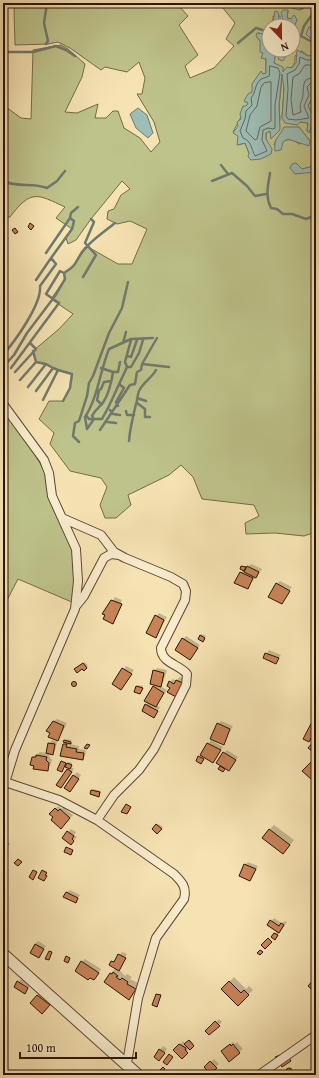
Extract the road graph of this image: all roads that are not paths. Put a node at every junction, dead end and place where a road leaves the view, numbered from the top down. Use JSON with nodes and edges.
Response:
{"nodes":[{"id":1,"x":3,"y":404,"type":"edge"},
{"id":2,"x":62,"y":518,"type":"junction"},
{"id":3,"x":119,"y":555,"type":"junction"},
{"id":4,"x":76,"y":606,"type":"junction"},
{"id":5,"x":4,"y":786,"type":"edge"},
{"id":6,"x":97,"y":820,"type":"junction"},
{"id":7,"x":3,"y":954,"type":"edge"},
{"id":8,"x":316,"y":1036,"type":"edge"},
{"id":9,"x":127,"y":1063,"type":"junction"},
{"id":10,"x":138,"y":1075,"type":"edge"},
{"id":11,"x":259,"y":1075,"type":"edge"}],
"edges":[{"from":1,"to":2,"type":"street"},
{"from":2,"to":3,"type":"street"},
{"from":2,"to":4,"type":"street"},
{"from":3,"to":4,"type":"street"},
{"from":3,"to":6,"type":"street"},
{"from":4,"to":5,"type":"street"},
{"from":5,"to":6,"type":"street"},
{"from":6,"to":9,"type":"street"},
{"from":7,"to":9,"type":"street"},
{"from":8,"to":11,"type":"street"},
{"from":9,"to":10,"type":"street"}]}
